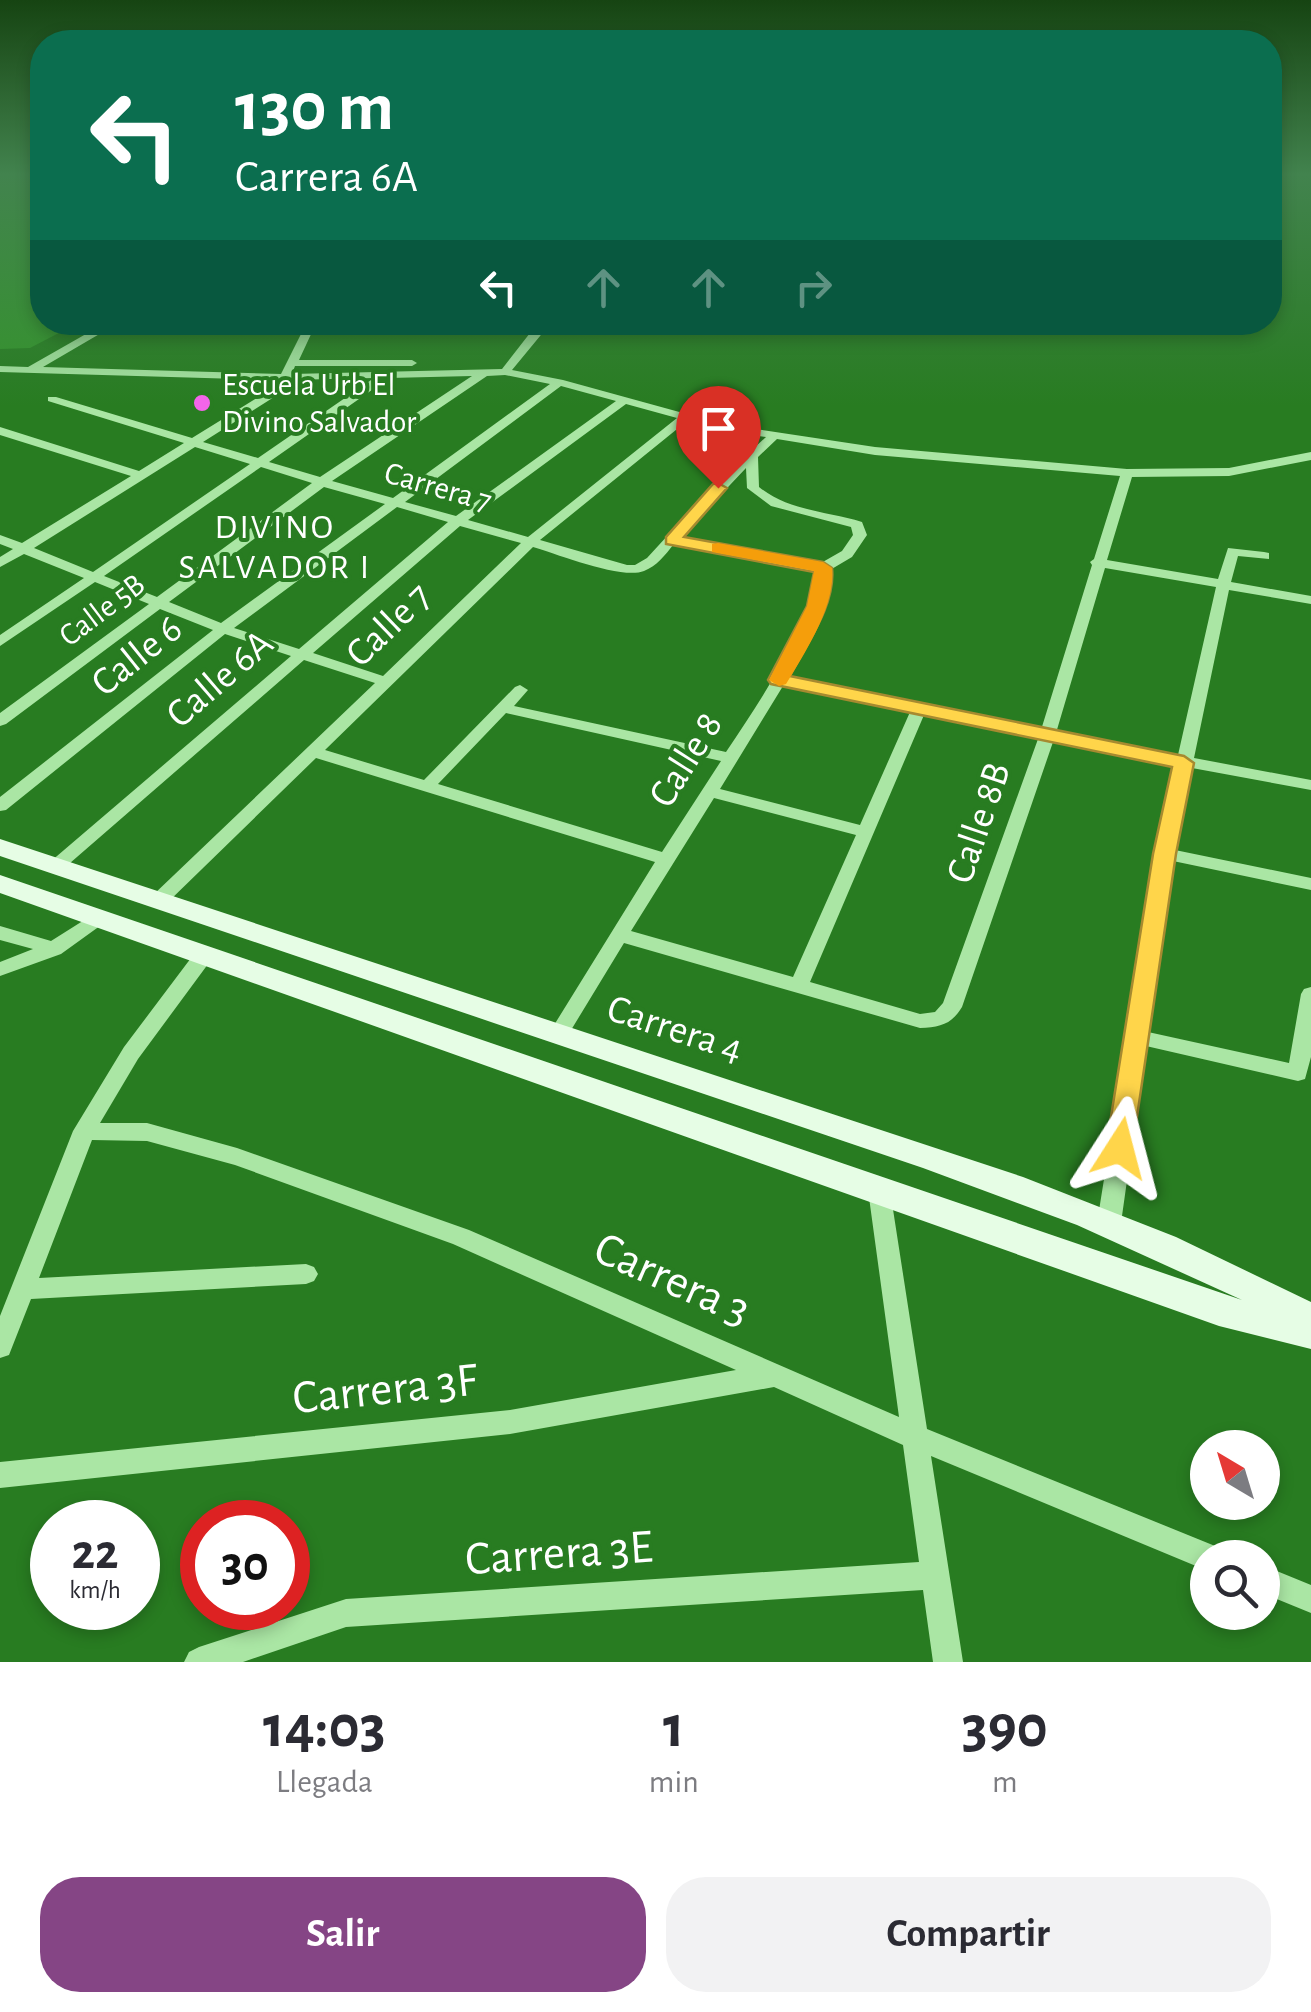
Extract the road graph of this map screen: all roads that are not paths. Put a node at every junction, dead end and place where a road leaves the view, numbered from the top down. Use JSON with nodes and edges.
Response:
{"nodes":[{"id":1,"x":91,"y":335,"type":"edge"},
{"id":2,"x":305,"y":335,"type":"edge"},
{"id":3,"x":535,"y":335,"type":"edge"},
{"id":4,"x":292,"y":363,"type":"junction"},
{"id":5,"x":509,"y":368,"type":"junction"},
{"id":6,"x":0,"y":370,"type":"edge"},
{"id":7,"x":30,"y":370,"type":"junction"},
{"id":8,"x":484,"y":372,"type":"junction"},
{"id":9,"x":386,"y":376,"type":"junction"},
{"id":10,"x":286,"y":377,"type":"junction"},
{"id":11,"x":559,"y":382,"type":"junction"},
{"id":12,"x":52,"y":399,"type":"dead end"},
{"id":13,"x":622,"y":402,"type":"junction"},
{"id":14,"x":684,"y":418,"type":"junction"},
{"id":15,"x":0,"y":431,"type":"edge"},
{"id":16,"x":774,"y":436,"type":"junction"},
{"id":17,"x":200,"y":441,"type":"junction"},
{"id":18,"x":752,"y":456,"type":"junction"},
{"id":19,"x":1311,"y":456,"type":"edge"},
{"id":20,"x":258,"y":462,"type":"junction"},
{"id":21,"x":1126,"y":473,"type":"junction"},
{"id":22,"x":139,"y":475,"type":"junction"},
{"id":23,"x":322,"y":482,"type":"junction"},
{"id":24,"x":393,"y":502,"type":"junction"},
{"id":25,"x":456,"y":522,"type":"junction"},
{"id":26,"x":0,"y":539,"type":"edge"},
{"id":27,"x":672,"y":540,"type":"junction"},
{"id":28,"x":530,"y":542,"type":"junction"},
{"id":29,"x":22,"y":548,"type":"junction"},
{"id":30,"x":1264,"y":556,"type":"dead end"},
{"id":31,"x":1097,"y":562,"type":"junction"},
{"id":32,"x":0,"y":563,"type":"edge"},
{"id":33,"x":823,"y":568,"type":"junction"},
{"id":34,"x":90,"y":578,"type":"junction"},
{"id":35,"x":1223,"y":585,"type":"junction"},
{"id":36,"x":1311,"y":600,"type":"edge"},
{"id":37,"x":157,"y":602,"type":"junction"},
{"id":38,"x":223,"y":629,"type":"junction"},
{"id":39,"x":0,"y":642,"type":"edge"},
{"id":40,"x":299,"y":653,"type":"junction"},
{"id":41,"x":778,"y":680,"type":"junction"},
{"id":42,"x":384,"y":681,"type":"junction"},
{"id":43,"x":520,"y":690,"type":"dead end"},
{"id":44,"x":502,"y":708,"type":"junction"},
{"id":45,"x":918,"y":709,"type":"junction"},
{"id":46,"x":0,"y":721,"type":"edge"},
{"id":47,"x":1047,"y":736,"type":"junction"},
{"id":48,"x":312,"y":751,"type":"junction"},
{"id":49,"x":729,"y":758,"type":"junction"},
{"id":50,"x":1184,"y":763,"type":"junction"},
{"id":51,"x":1311,"y":785,"type":"edge"},
{"id":52,"x":428,"y":786,"type":"junction"},
{"id":53,"x":709,"y":791,"type":"junction"},
{"id":54,"x":0,"y":806,"type":"edge"},
{"id":55,"x":866,"y":832,"type":"junction"},
{"id":56,"x":0,"y":847,"type":"edge"},
{"id":57,"x":1165,"y":854,"type":"junction"},
{"id":58,"x":666,"y":859,"type":"junction"},
{"id":59,"x":56,"y":866,"type":"junction"},
{"id":60,"x":0,"y":884,"type":"edge"},
{"id":61,"x":1311,"y":884,"type":"edge"},
{"id":62,"x":159,"y":900,"type":"junction"},
{"id":63,"x":98,"y":918,"type":"junction"},
{"id":64,"x":0,"y":933,"type":"edge"},
{"id":65,"x":620,"y":934,"type":"junction"},
{"id":66,"x":54,"y":949,"type":"junction"},
{"id":67,"x":204,"y":954,"type":"junction"},
{"id":68,"x":0,"y":969,"type":"edge"},
{"id":69,"x":799,"y":986,"type":"junction"},
{"id":70,"x":1311,"y":994,"type":"edge"},
{"id":71,"x":558,"y":1035,"type":"junction"},
{"id":72,"x":1138,"y":1037,"type":"junction"},
{"id":73,"x":84,"y":1131,"type":"junction"},
{"id":74,"x":879,"y":1190,"type":"junction"},
{"id":75,"x":1109,"y":1223,"type":"junction"},
{"id":76,"x":306,"y":1274,"type":"dead end"},
{"id":77,"x":22,"y":1289,"type":"junction"},
{"id":78,"x":1311,"y":1319,"type":"edge"},
{"id":79,"x":1311,"y":1333,"type":"edge"},
{"id":80,"x":0,"y":1347,"type":"edge"},
{"id":81,"x":776,"y":1375,"type":"junction"},
{"id":82,"x":915,"y":1437,"type":"junction"},
{"id":83,"x":0,"y":1475,"type":"edge"},
{"id":84,"x":1190,"y":1550,"type":"edge"},
{"id":85,"x":934,"y":1576,"type":"junction"},
{"id":86,"x":1280,"y":1586,"type":"edge"},
{"id":87,"x":1311,"y":1598,"type":"edge"},
{"id":88,"x":198,"y":1662,"type":"edge"},
{"id":89,"x":948,"y":1662,"type":"edge"}],
"edges":[{"from":1,"to":7,"type":"street"},
{"from":2,"to":4,"type":"street"},
{"from":3,"to":5,"type":"street"},
{"from":4,"to":5,"type":"street"},
{"from":4,"to":10,"type":"street"},
{"from":5,"to":8,"type":"street"},
{"from":5,"to":11,"type":"street"},
{"from":6,"to":7,"type":"street"},
{"from":7,"to":10,"type":"street"},
{"from":8,"to":9,"type":"street"},
{"from":8,"to":23,"type":"street","name":"Calle 5B"},
{"from":9,"to":10,"type":"street"},
{"from":9,"to":20,"type":"street"},
{"from":10,"to":17,"type":"street"},
{"from":11,"to":13,"type":"street"},
{"from":11,"to":24,"type":"street","name":"Calle 6"},
{"from":12,"to":17,"type":"street","name":"Carrera 7"},
{"from":13,"to":14,"type":"street"},
{"from":13,"to":25,"type":"street","name":"Calle 6A"},
{"from":14,"to":16,"type":"street"},
{"from":14,"to":28,"type":"street","name":"Calle 7"},
{"from":15,"to":22,"type":"street"},
{"from":16,"to":18,"type":"street"},
{"from":16,"to":21,"type":"street"},
{"from":17,"to":20,"type":"street","name":"Carrera 7"},
{"from":17,"to":22,"type":"street"},
{"from":18,"to":27,"type":"street"},
{"from":18,"to":33,"type":"street"},
{"from":19,"to":21,"type":"street"},
{"from":20,"to":23,"type":"street","name":"Carrera 7"},
{"from":20,"to":34,"type":"street"},
{"from":21,"to":31,"type":"street","name":"Calle 8B"},
{"from":22,"to":29,"type":"street"},
{"from":23,"to":24,"type":"street","name":"Carrera 7"},
{"from":23,"to":37,"type":"street","name":"Calle 5B"},
{"from":24,"to":25,"type":"street","name":"Carrera 7"},
{"from":24,"to":38,"type":"street","name":"Calle 6"},
{"from":25,"to":28,"type":"street","name":"Carrera 7"},
{"from":25,"to":40,"type":"street","name":"Calle 6A"},
{"from":26,"to":29,"type":"street"},
{"from":27,"to":28,"type":"street","name":"Carrera 7"},
{"from":27,"to":33,"type":"street"},
{"from":28,"to":42,"type":"street","name":"Calle 7"},
{"from":29,"to":32,"type":"street"},
{"from":29,"to":34,"type":"street"},
{"from":30,"to":35,"type":"street"},
{"from":31,"to":35,"type":"street"},
{"from":31,"to":47,"type":"street","name":"Calle 8B"},
{"from":33,"to":41,"type":"street","name":"Calle 8"},
{"from":34,"to":37,"type":"street"},
{"from":34,"to":39,"type":"street"},
{"from":35,"to":36,"type":"street"},
{"from":35,"to":50,"type":"street"},
{"from":37,"to":38,"type":"street"},
{"from":37,"to":46,"type":"street","name":"Calle 5B"},
{"from":38,"to":40,"type":"street"},
{"from":38,"to":54,"type":"street","name":"Calle 6"},
{"from":40,"to":42,"type":"street"},
{"from":40,"to":59,"type":"street","name":"Calle 6A"},
{"from":41,"to":45,"type":"street"},
{"from":41,"to":49,"type":"street","name":"Calle 8"},
{"from":42,"to":48,"type":"street","name":"Calle 7"},
{"from":43,"to":44,"type":"street"},
{"from":44,"to":49,"type":"street"},
{"from":44,"to":52,"type":"street"},
{"from":45,"to":47,"type":"street"},
{"from":45,"to":55,"type":"street"},
{"from":47,"to":50,"type":"street"},
{"from":47,"to":69,"type":"street","name":"Calle 8B"},
{"from":48,"to":52,"type":"street"},
{"from":48,"to":62,"type":"street","name":"Calle 7"},
{"from":49,"to":53,"type":"street","name":"Calle 8"},
{"from":50,"to":51,"type":"street"},
{"from":50,"to":57,"type":"street"},
{"from":52,"to":58,"type":"street"},
{"from":53,"to":55,"type":"street"},
{"from":53,"to":58,"type":"street","name":"Calle 8"},
{"from":55,"to":69,"type":"street"},
{"from":56,"to":59,"type":"main road","name":"Carrera 4"},
{"from":57,"to":61,"type":"street"},
{"from":57,"to":72,"type":"street"},
{"from":58,"to":65,"type":"street","name":"Calle 8"},
{"from":59,"to":62,"type":"main road","name":"Carrera 4"},
{"from":60,"to":63,"type":"main road","name":"Carrera 4"},
{"from":62,"to":71,"type":"main road","name":"Carrera 4"},
{"from":63,"to":66,"type":"street"},
{"from":63,"to":67,"type":"main road","name":"Carrera 4"},
{"from":64,"to":66,"type":"street"},
{"from":65,"to":69,"type":"street"},
{"from":65,"to":71,"type":"street","name":"Calle 8"},
{"from":66,"to":68,"type":"street"},
{"from":67,"to":73,"type":"street"},
{"from":67,"to":74,"type":"main road","name":"Carrera 4"},
{"from":70,"to":72,"type":"street"},
{"from":71,"to":75,"type":"main road","name":"Carrera 4"},
{"from":72,"to":75,"type":"street"},
{"from":73,"to":77,"type":"street"},
{"from":73,"to":81,"type":"street","name":"Carrera 3"},
{"from":74,"to":79,"type":"main road","name":"Carrera 4"},
{"from":74,"to":82,"type":"street"},
{"from":75,"to":78,"type":"main road","name":"Carrera 4"},
{"from":76,"to":77,"type":"street"},
{"from":77,"to":80,"type":"street"},
{"from":81,"to":82,"type":"street","name":"Carrera 3"},
{"from":81,"to":83,"type":"street","name":"Carrera 3F"},
{"from":82,"to":84,"type":"street","name":"Carrera 3"},
{"from":82,"to":85,"type":"street"},
{"from":85,"to":88,"type":"street","name":"Carrera 3E"},
{"from":85,"to":89,"type":"street"},
{"from":86,"to":87,"type":"street"}]}
